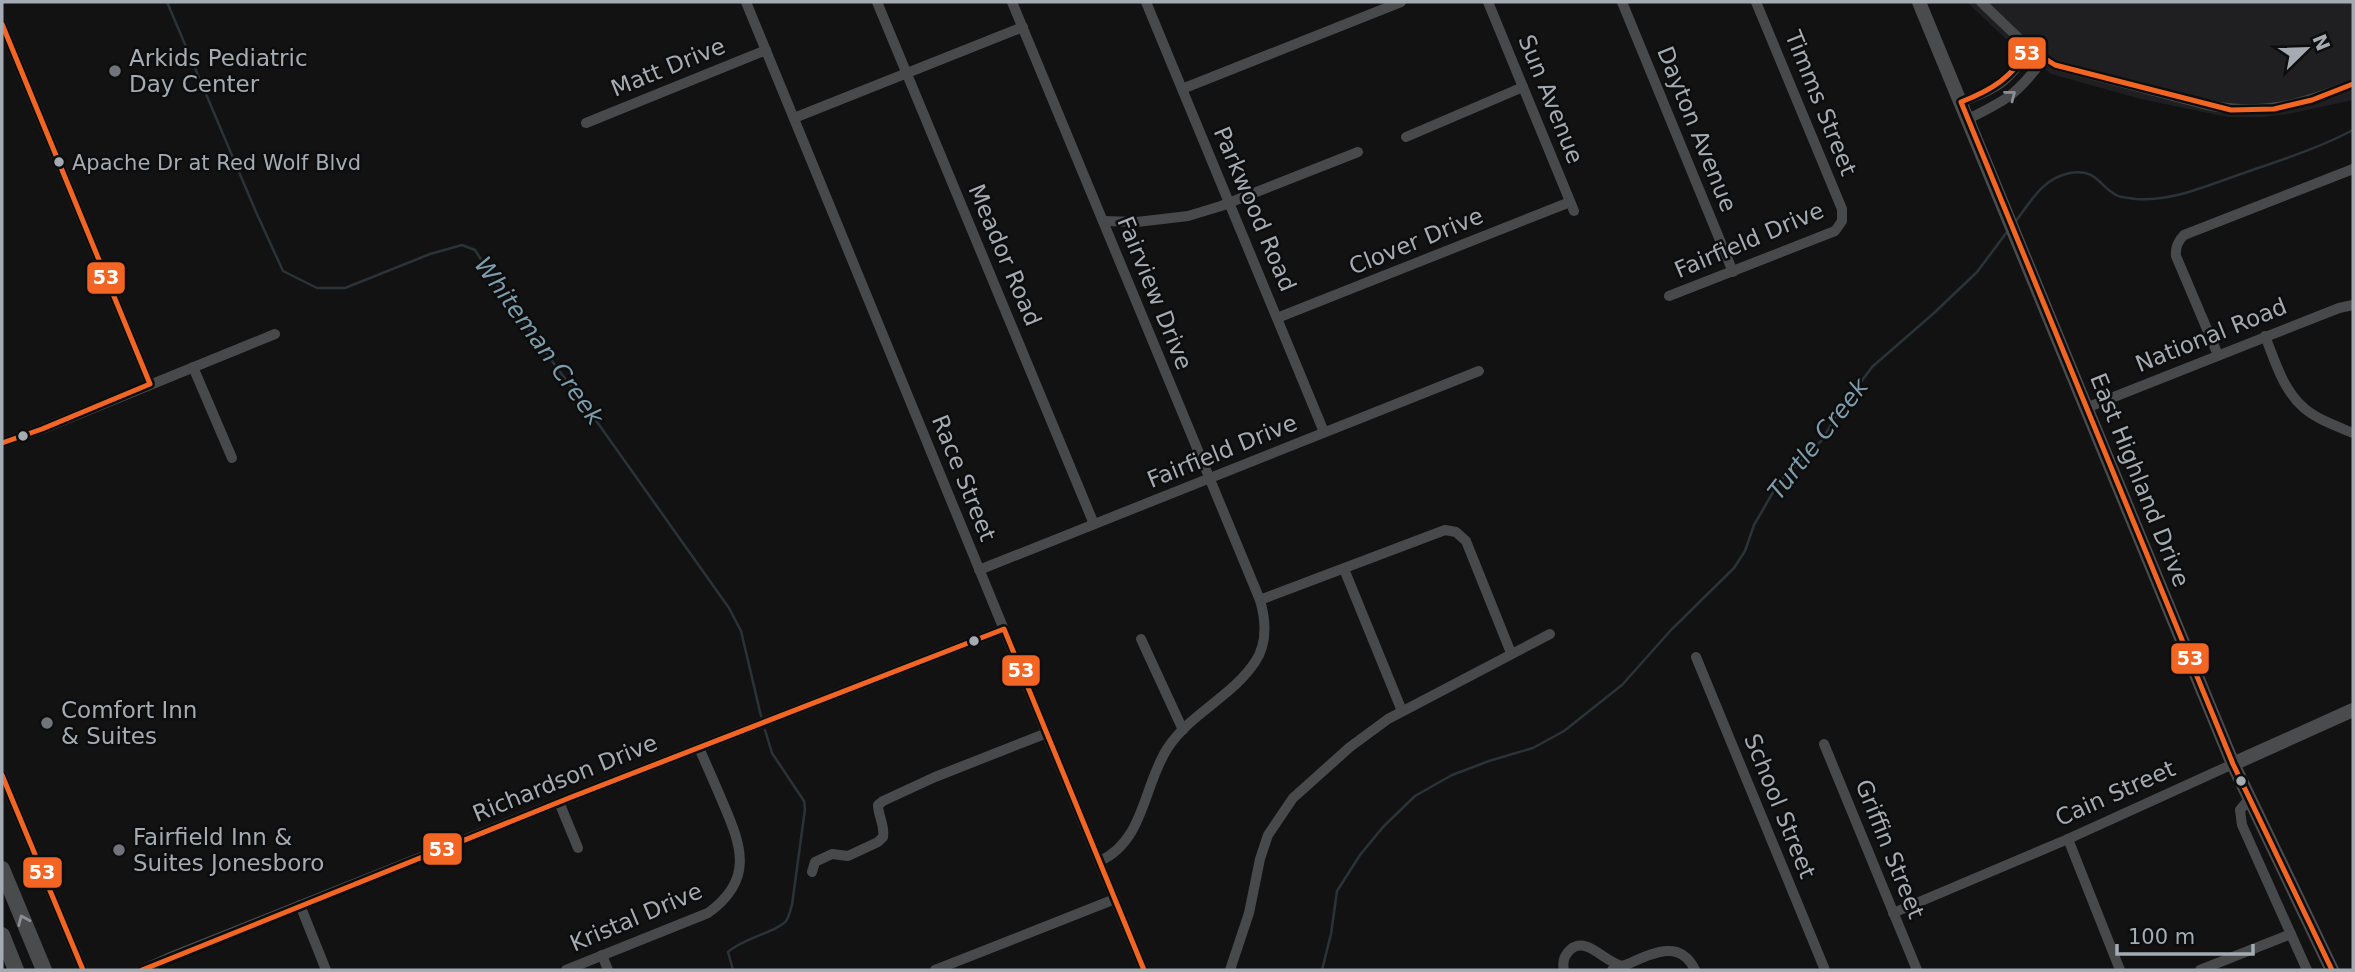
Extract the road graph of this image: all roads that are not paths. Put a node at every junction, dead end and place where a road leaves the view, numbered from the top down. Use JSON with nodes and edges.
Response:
{"nodes":[{"id":1,"x":746,"y":2,"type":"edge"},
{"id":2,"x":877,"y":2,"type":"edge"},
{"id":3,"x":1012,"y":2,"type":"edge"},
{"id":4,"x":1146,"y":2,"type":"edge"},
{"id":5,"x":1398,"y":2,"type":"edge"},
{"id":6,"x":1488,"y":2,"type":"edge"},
{"id":7,"x":1622,"y":2,"type":"edge"},
{"id":8,"x":1756,"y":2,"type":"edge"},
{"id":9,"x":1919,"y":2,"type":"edge"},
{"id":10,"x":1981,"y":2,"type":"edge"},
{"id":11,"x":2,"y":24,"type":"edge"},
{"id":12,"x":1023,"y":27,"type":"junction"},
{"id":13,"x":2031,"y":49,"type":"junction"},
{"id":14,"x":766,"y":50,"type":"junction"},
{"id":15,"x":2044,"y":58,"type":"junction"},
{"id":16,"x":906,"y":72,"type":"junction"},
{"id":17,"x":2353,"y":84,"type":"edge"},
{"id":18,"x":1524,"y":87,"type":"junction"},
{"id":19,"x":1182,"y":89,"type":"junction"},
{"id":20,"x":1961,"y":102,"type":"junction"},
{"id":21,"x":794,"y":118,"type":"junction"},
{"id":22,"x":1968,"y":119,"type":"junction"},
{"id":23,"x":586,"y":123,"type":"dead end"},
{"id":24,"x":1406,"y":137,"type":"dead end"},
{"id":25,"x":1358,"y":152,"type":"dead end"},
{"id":26,"x":2352,"y":173,"type":"edge"},
{"id":27,"x":1229,"y":202,"type":"junction"},
{"id":28,"x":1572,"y":207,"type":"joint"},
{"id":29,"x":1103,"y":220,"type":"junction"},
{"id":30,"x":1842,"y":221,"type":"joint"},
{"id":31,"x":1733,"y":272,"type":"junction"},
{"id":32,"x":1669,"y":296,"type":"dead end"},
{"id":33,"x":2353,"y":305,"type":"edge"},
{"id":34,"x":1277,"y":318,"type":"junction"},
{"id":35,"x":275,"y":334,"type":"dead end"},
{"id":36,"x":2265,"y":336,"type":"junction"},
{"id":37,"x":2218,"y":355,"type":"junction"},
{"id":38,"x":193,"y":367,"type":"junction"},
{"id":39,"x":1479,"y":371,"type":"dead end"},
{"id":40,"x":150,"y":384,"type":"junction"},
{"id":41,"x":2086,"y":408,"type":"junction"},
{"id":42,"x":1324,"y":432,"type":"junction"},
{"id":43,"x":2353,"y":433,"type":"edge"},
{"id":44,"x":2,"y":443,"type":"edge"},
{"id":45,"x":232,"y":458,"type":"dead end"},
{"id":46,"x":1209,"y":478,"type":"junction"},
{"id":47,"x":1094,"y":524,"type":"junction"},
{"id":48,"x":1344,"y":569,"type":"junction"},
{"id":49,"x":979,"y":570,"type":"junction"},
{"id":50,"x":1260,"y":600,"type":"junction"},
{"id":51,"x":1004,"y":629,"type":"junction"},
{"id":52,"x":1550,"y":634,"type":"dead end"},
{"id":53,"x":1141,"y":639,"type":"dead end"},
{"id":54,"x":1511,"y":653,"type":"junction"},
{"id":55,"x":1696,"y":657,"type":"dead end"},
{"id":56,"x":2353,"y":710,"type":"edge"},
{"id":57,"x":1402,"y":711,"type":"junction"},
{"id":58,"x":1183,"y":730,"type":"junction"},
{"id":59,"x":1047,"y":733,"type":"junction"},
{"id":60,"x":1824,"y":744,"type":"dead end"},
{"id":61,"x":699,"y":748,"type":"junction"},
{"id":62,"x":2233,"y":764,"type":"junction"},
{"id":63,"x":2,"y":775,"type":"edge"},
{"id":64,"x":2249,"y":799,"type":"junction"},
{"id":65,"x":559,"y":802,"type":"junction"},
{"id":66,"x":2068,"y":839,"type":"junction"},
{"id":67,"x":578,"y":848,"type":"dead end"},
{"id":68,"x":1100,"y":862,"type":"junction"},
{"id":69,"x":2,"y":869,"type":"edge"},
{"id":70,"x":812,"y":872,"type":"dead end"},
{"id":71,"x":1115,"y":899,"type":"junction"},
{"id":72,"x":300,"y":905,"type":"junction"},
{"id":73,"x":1893,"y":913,"type":"junction"},
{"id":74,"x":2,"y":934,"type":"edge"},
{"id":75,"x":2291,"y":934,"type":"junction"},
{"id":76,"x":601,"y":955,"type":"junction"},
{"id":77,"x":1617,"y":968,"type":"edge"},
{"id":78,"x":16,"y":970,"type":"edge"},
{"id":79,"x":44,"y":970,"type":"edge"},
{"id":80,"x":83,"y":970,"type":"edge"},
{"id":81,"x":142,"y":970,"type":"edge"},
{"id":82,"x":326,"y":970,"type":"edge"},
{"id":83,"x":566,"y":970,"type":"edge"},
{"id":84,"x":608,"y":970,"type":"edge"},
{"id":85,"x":936,"y":970,"type":"edge"},
{"id":86,"x":1144,"y":970,"type":"edge"},
{"id":87,"x":1230,"y":970,"type":"edge"},
{"id":88,"x":1564,"y":970,"type":"edge"},
{"id":89,"x":1695,"y":970,"type":"edge"},
{"id":90,"x":1825,"y":970,"type":"edge"},
{"id":91,"x":1917,"y":970,"type":"edge"},
{"id":92,"x":2120,"y":970,"type":"edge"},
{"id":93,"x":2200,"y":970,"type":"edge"},
{"id":94,"x":2307,"y":970,"type":"edge"},
{"id":95,"x":2332,"y":970,"type":"edge"}],
"edges":[{"from":1,"to":14,"type":"street","name":"Race Street"},
{"from":2,"to":16,"type":"street","name":"Meador Road"},
{"from":3,"to":12,"type":"street","name":"Fairview Drive"},
{"from":4,"to":19,"type":"street","name":"Parkwood Road"},
{"from":5,"to":19,"type":"street"},
{"from":6,"to":18,"type":"street","name":"Sun Avenue"},
{"from":7,"to":31,"type":"street","name":"Dayton Avenue"},
{"from":8,"to":30,"type":"street","name":"Timms Street"},
{"from":9,"to":20,"type":"main road","name":"East Highland Drive"},
{"from":10,"to":13,"type":"street"},
{"from":11,"to":40,"type":"street"},
{"from":12,"to":16,"type":"street"},
{"from":12,"to":29,"type":"street","name":"Fairview Drive"},
{"from":13,"to":15,"type":"street"},
{"from":13,"to":20,"type":"street"},
{"from":14,"to":21,"type":"street","name":"Race Street"},
{"from":14,"to":23,"type":"street","name":"Matt Drive"},
{"from":15,"to":17,"type":"street"},
{"from":22,"to":15,"type":"street","one_way":true},
{"from":16,"to":21,"type":"street"},
{"from":16,"to":47,"type":"street","name":"Meador Road"},
{"from":18,"to":24,"type":"street"},
{"from":18,"to":28,"type":"street","name":"Sun Avenue"},
{"from":19,"to":27,"type":"street","name":"Parkwood Road"},
{"from":20,"to":22,"type":"main road","name":"East Highland Drive"},
{"from":21,"to":49,"type":"street","name":"Race Street"},
{"from":22,"to":41,"type":"main road","name":"East Highland Drive"},
{"from":25,"to":27,"type":"street"},
{"from":26,"to":37,"type":"street"},
{"from":27,"to":29,"type":"street"},
{"from":27,"to":34,"type":"street","name":"Parkwood Road"},
{"from":28,"to":34,"type":"street","name":"Clover Drive"},
{"from":29,"to":46,"type":"street","name":"Fairview Drive"},
{"from":30,"to":31,"type":"street","name":"Fairfield Drive"},
{"from":31,"to":32,"type":"street","name":"Fairfield Drive"},
{"from":33,"to":36,"type":"street","name":"National Road"},
{"from":34,"to":42,"type":"street","name":"Parkwood Road"},
{"from":35,"to":38,"type":"street"},
{"from":36,"to":37,"type":"street","name":"National Road"},
{"from":36,"to":43,"type":"street"},
{"from":37,"to":41,"type":"street","name":"National Road"},
{"from":38,"to":40,"type":"street"},
{"from":38,"to":45,"type":"street"},
{"from":39,"to":42,"type":"street","name":"Fairfield Drive"},
{"from":40,"to":44,"type":"street"},
{"from":41,"to":62,"type":"main road","name":"East Highland Drive"},
{"from":42,"to":46,"type":"street","name":"Fairfield Drive"},
{"from":46,"to":47,"type":"street","name":"Fairfield Drive"},
{"from":46,"to":50,"type":"street","name":"Fairview Drive"},
{"from":47,"to":49,"type":"street","name":"Fairfield Drive"},
{"from":48,"to":50,"type":"street"},
{"from":48,"to":54,"type":"street"},
{"from":48,"to":57,"type":"street"},
{"from":49,"to":51,"type":"street","name":"Race Street"},
{"from":50,"to":58,"type":"street","name":"Fairview Drive"},
{"from":51,"to":59,"type":"street","name":"Race Street"},
{"from":51,"to":61,"type":"street","name":"Richardson Drive"},
{"from":52,"to":54,"type":"street"},
{"from":53,"to":58,"type":"street"},
{"from":54,"to":57,"type":"street"},
{"from":55,"to":90,"type":"street","name":"School Street"},
{"from":56,"to":62,"type":"main road","name":"Cain Street"},
{"from":57,"to":87,"type":"street"},
{"from":58,"to":68,"type":"street","name":"Fairview Drive"},
{"from":59,"to":68,"type":"street","name":"Race Street"},
{"from":59,"to":70,"type":"street"},
{"from":60,"to":73,"type":"street","name":"Griffin Street"},
{"from":61,"to":65,"type":"street","name":"Richardson Drive"},
{"from":61,"to":76,"type":"street","name":"Kristal Drive"},
{"from":62,"to":64,"type":"main road","name":"East Highland Drive"},
{"from":62,"to":66,"type":"street","name":"Cain Street"},
{"from":63,"to":80,"type":"street"},
{"from":64,"to":75,"type":"street"},
{"from":64,"to":95,"type":"main road","name":"East Highland Drive"},
{"from":65,"to":67,"type":"street"},
{"from":65,"to":72,"type":"street","name":"Richardson Drive"},
{"from":66,"to":73,"type":"street","name":"Cain Street"},
{"from":66,"to":92,"type":"street"},
{"from":68,"to":71,"type":"street","name":"Race Street"},
{"from":79,"to":69,"type":"highway","one_way":true},
{"from":71,"to":85,"type":"street"},
{"from":71,"to":86,"type":"street","name":"Race Street"},
{"from":72,"to":81,"type":"street","name":"Richardson Drive"},
{"from":72,"to":82,"type":"street"},
{"from":73,"to":91,"type":"street","name":"Griffin Street"},
{"from":74,"to":78,"type":"highway"},
{"from":75,"to":93,"type":"street"},
{"from":75,"to":94,"type":"street"},
{"from":76,"to":83,"type":"street","name":"Kristal Drive"},
{"from":76,"to":84,"type":"street"},
{"from":77,"to":88,"type":"street"},
{"from":77,"to":89,"type":"street"}]}
